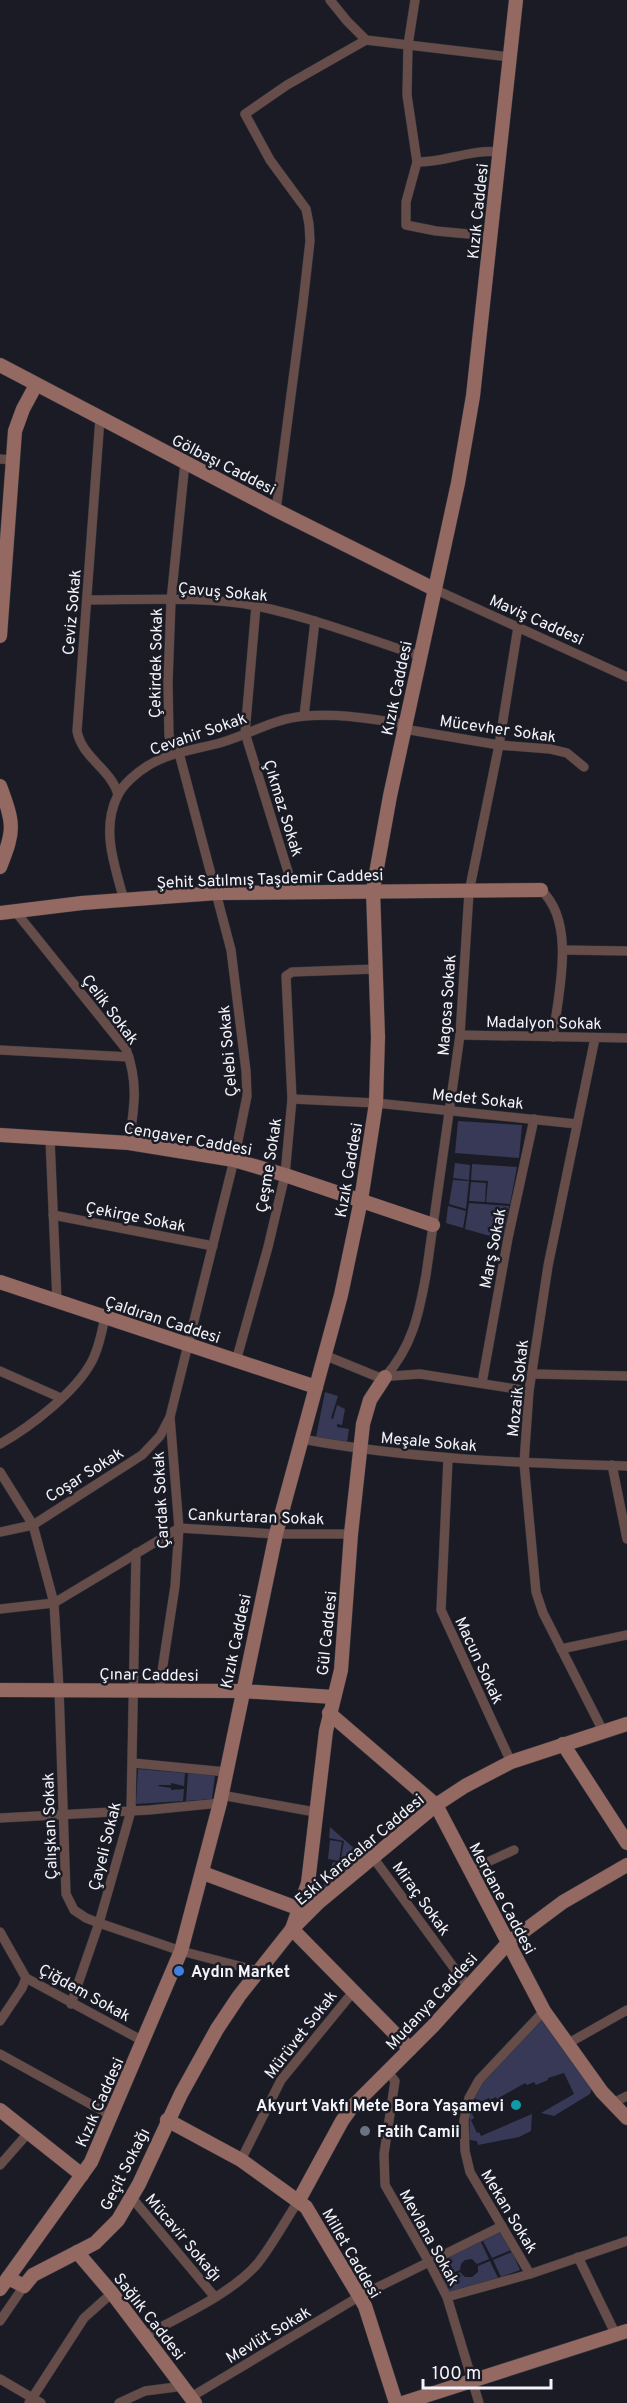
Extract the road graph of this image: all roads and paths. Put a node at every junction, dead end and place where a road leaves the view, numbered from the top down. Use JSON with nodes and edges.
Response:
{"nodes":[{"id":1,"x":330,"y":0,"type":"edge"},
{"id":2,"x":415,"y":0,"type":"edge"},
{"id":3,"x":516,"y":0,"type":"edge"},
{"id":4,"x":366,"y":40,"type":"junction"},
{"id":5,"x":408,"y":45,"type":"junction"},
{"id":6,"x":510,"y":57,"type":"junction"},
{"id":7,"x":500,"y":152,"type":"junction"},
{"id":8,"x":417,"y":162,"type":"junction"},
{"id":9,"x":490,"y":236,"type":"junction"},
{"id":10,"x":0,"y":365,"type":"edge"},
{"id":11,"x":36,"y":385,"type":"junction"},
{"id":12,"x":100,"y":418,"type":"junction"},
{"id":13,"x":7,"y":459,"type":"edge"},
{"id":14,"x":185,"y":462,"type":"junction"},
{"id":15,"x":276,"y":510,"type":"junction"},
{"id":16,"x":434,"y":589,"type":"junction"},
{"id":17,"x":88,"y":600,"type":"junction"},
{"id":18,"x":171,"y":601,"type":"junction"},
{"id":19,"x":256,"y":606,"type":"junction"},
{"id":20,"x":315,"y":621,"type":"junction"},
{"id":21,"x":518,"y":627,"type":"junction"},
{"id":22,"x":0,"y":636,"type":"edge"},
{"id":23,"x":420,"y":656,"type":"junction"},
{"id":24,"x":627,"y":677,"type":"edge"},
{"id":25,"x":303,"y":716,"type":"junction"},
{"id":26,"x":405,"y":726,"type":"junction"},
{"id":27,"x":245,"y":733,"type":"junction"},
{"id":28,"x":499,"y":745,"type":"junction"},
{"id":29,"x":178,"y":753,"type":"junction"},
{"id":30,"x":584,"y":767,"type":"dead end"},
{"id":31,"x":0,"y":786,"type":"edge"},
{"id":32,"x":118,"y":794,"type":"junction"},
{"id":33,"x":3,"y":800,"type":"edge"},
{"id":34,"x":0,"y":867,"type":"edge"},
{"id":35,"x":374,"y":890,"type":"junction"},
{"id":36,"x":541,"y":890,"type":"joint"},
{"id":37,"x":294,"y":891,"type":"junction"},
{"id":38,"x":469,"y":892,"type":"junction"},
{"id":39,"x":217,"y":893,"type":"junction"},
{"id":40,"x":124,"y":900,"type":"junction"},
{"id":41,"x":15,"y":910,"type":"junction"},
{"id":42,"x":0,"y":913,"type":"edge"},
{"id":43,"x":564,"y":950,"type":"junction"},
{"id":44,"x":627,"y":951,"type":"edge"},
{"id":45,"x":376,"y":969,"type":"junction"},
{"id":46,"x":460,"y":1035,"type":"junction"},
{"id":47,"x":553,"y":1037,"type":"junction"},
{"id":48,"x":595,"y":1038,"type":"junction"},
{"id":49,"x":627,"y":1038,"type":"edge"},
{"id":50,"x":0,"y":1050,"type":"edge"},
{"id":51,"x":129,"y":1057,"type":"junction"},
{"id":52,"x":292,"y":1099,"type":"junction"},
{"id":53,"x":376,"y":1102,"type":"junction"},
{"id":54,"x":450,"y":1111,"type":"junction"},
{"id":55,"x":534,"y":1119,"type":"junction"},
{"id":56,"x":577,"y":1124,"type":"junction"},
{"id":57,"x":0,"y":1135,"type":"edge"},
{"id":58,"x":50,"y":1139,"type":"junction"},
{"id":59,"x":129,"y":1143,"type":"junction"},
{"id":60,"x":234,"y":1160,"type":"junction"},
{"id":61,"x":285,"y":1175,"type":"junction"},
{"id":62,"x":361,"y":1200,"type":"junction"},
{"id":63,"x":53,"y":1215,"type":"junction"},
{"id":64,"x":433,"y":1225,"type":"junction"},
{"id":65,"x":213,"y":1246,"type":"junction"},
{"id":66,"x":0,"y":1282,"type":"edge"},
{"id":67,"x":57,"y":1301,"type":"junction"},
{"id":68,"x":105,"y":1317,"type":"junction"},
{"id":69,"x":189,"y":1345,"type":"junction"},
{"id":70,"x":324,"y":1355,"type":"junction"},
{"id":71,"x":237,"y":1361,"type":"junction"},
{"id":72,"x":0,"y":1371,"type":"edge"},
{"id":73,"x":532,"y":1374,"type":"junction"},
{"id":74,"x":627,"y":1376,"type":"edge"},
{"id":75,"x":385,"y":1377,"type":"junction"},
{"id":76,"x":482,"y":1383,"type":"junction"},
{"id":77,"x":316,"y":1387,"type":"junction"},
{"id":78,"x":529,"y":1390,"type":"junction"},
{"id":79,"x":61,"y":1398,"type":"junction"},
{"id":80,"x":170,"y":1417,"type":"junction"},
{"id":81,"x":302,"y":1439,"type":"junction"},
{"id":82,"x":0,"y":1444,"type":"edge"},
{"id":83,"x":359,"y":1450,"type":"junction"},
{"id":84,"x":448,"y":1459,"type":"junction"},
{"id":85,"x":524,"y":1463,"type":"junction"},
{"id":86,"x":612,"y":1465,"type":"junction"},
{"id":87,"x":627,"y":1466,"type":"edge"},
{"id":88,"x":0,"y":1472,"type":"edge"},
{"id":89,"x":33,"y":1525,"type":"junction"},
{"id":90,"x":179,"y":1528,"type":"junction"},
{"id":91,"x":0,"y":1532,"type":"edge"},
{"id":92,"x":276,"y":1534,"type":"junction"},
{"id":93,"x":351,"y":1534,"type":"junction"},
{"id":94,"x":627,"y":1539,"type":"edge"},
{"id":95,"x":136,"y":1553,"type":"junction"},
{"id":96,"x":54,"y":1603,"type":"junction"},
{"id":97,"x":0,"y":1609,"type":"edge"},
{"id":98,"x":627,"y":1635,"type":"edge"},
{"id":99,"x":561,"y":1649,"type":"junction"},
{"id":100,"x":59,"y":1689,"type":"junction"},
{"id":101,"x":0,"y":1690,"type":"edge"},
{"id":102,"x":135,"y":1690,"type":"junction"},
{"id":103,"x":159,"y":1690,"type":"junction"},
{"id":104,"x":241,"y":1691,"type":"junction"},
{"id":105,"x":333,"y":1697,"type":"junction"},
{"id":106,"x":329,"y":1713,"type":"junction"},
{"id":107,"x":627,"y":1724,"type":"edge"},
{"id":108,"x":603,"y":1731,"type":"junction"},
{"id":109,"x":563,"y":1744,"type":"junction"},
{"id":110,"x":511,"y":1762,"type":"junction"},
{"id":111,"x":133,"y":1763,"type":"junction"},
{"id":112,"x":225,"y":1772,"type":"junction"},
{"id":113,"x":220,"y":1799,"type":"junction"},
{"id":114,"x":436,"y":1805,"type":"junction"},
{"id":115,"x":131,"y":1811,"type":"junction"},
{"id":116,"x":315,"y":1812,"type":"junction"},
{"id":117,"x":63,"y":1815,"type":"junction"},
{"id":118,"x":0,"y":1818,"type":"edge"},
{"id":119,"x":627,"y":1843,"type":"edge"},
{"id":120,"x":514,"y":1850,"type":"dead end"},
{"id":121,"x":372,"y":1856,"type":"junction"},
{"id":122,"x":627,"y":1865,"type":"edge"},
{"id":123,"x":470,"y":1870,"type":"junction"},
{"id":124,"x":203,"y":1873,"type":"junction"},
{"id":125,"x":304,"y":1910,"type":"junction"},
{"id":126,"x":99,"y":1923,"type":"junction"},
{"id":127,"x":292,"y":1929,"type":"junction"},
{"id":128,"x":0,"y":1932,"type":"edge"},
{"id":129,"x":508,"y":1943,"type":"junction"},
{"id":130,"x":181,"y":1951,"type":"junction"},
{"id":131,"x":258,"y":1971,"type":"junction"},
{"id":132,"x":26,"y":1978,"type":"junction"},
{"id":133,"x":468,"y":1987,"type":"junction"},
{"id":134,"x":353,"y":1992,"type":"junction"},
{"id":135,"x":71,"y":2004,"type":"junction"},
{"id":136,"x":627,"y":2010,"type":"edge"},
{"id":137,"x":544,"y":2011,"type":"junction"},
{"id":138,"x":0,"y":2021,"type":"edge"},
{"id":139,"x":143,"y":2041,"type":"junction"},
{"id":140,"x":567,"y":2043,"type":"junction"},
{"id":141,"x":410,"y":2049,"type":"junction"},
{"id":142,"x":0,"y":2054,"type":"edge"},
{"id":143,"x":387,"y":2072,"type":"junction"},
{"id":144,"x":627,"y":2096,"type":"edge"},
{"id":145,"x":613,"y":2103,"type":"junction"},
{"id":146,"x":0,"y":2110,"type":"edge"},
{"id":147,"x":112,"y":2116,"type":"junction"},
{"id":148,"x":627,"y":2118,"type":"edge"},
{"id":149,"x":167,"y":2120,"type":"junction"},
{"id":150,"x":29,"y":2132,"type":"junction"},
{"id":151,"x":241,"y":2160,"type":"junction"},
{"id":152,"x":0,"y":2165,"type":"edge"},
{"id":153,"x":82,"y":2175,"type":"junction"},
{"id":154,"x":132,"y":2198,"type":"junction"},
{"id":155,"x":298,"y":2200,"type":"junction"},
{"id":156,"x":502,"y":2226,"type":"junction"},
{"id":157,"x":627,"y":2241,"type":"edge"},
{"id":158,"x":77,"y":2252,"type":"junction"},
{"id":159,"x":578,"y":2257,"type":"junction"},
{"id":160,"x":429,"y":2262,"type":"junction"},
{"id":161,"x":530,"y":2274,"type":"junction"},
{"id":162,"x":4,"y":2284,"type":"edge"},
{"id":163,"x":24,"y":2286,"type":"junction"},
{"id":164,"x":112,"y":2293,"type":"junction"},
{"id":165,"x":214,"y":2296,"type":"junction"},
{"id":166,"x":360,"y":2296,"type":"junction"},
{"id":167,"x":447,"y":2297,"type":"junction"},
{"id":168,"x":0,"y":2321,"type":"edge"},
{"id":169,"x":624,"y":2334,"type":"edge"},
{"id":170,"x":144,"y":2336,"type":"junction"},
{"id":171,"x":0,"y":2379,"type":"edge"},
{"id":172,"x":471,"y":2382,"type":"junction"},
{"id":173,"x":190,"y":2395,"type":"edge"},
{"id":174,"x":34,"y":2401,"type":"edge"},
{"id":175,"x":119,"y":2403,"type":"edge"},
{"id":176,"x":396,"y":2403,"type":"edge"},
{"id":177,"x":403,"y":2403,"type":"edge"},
{"id":178,"x":479,"y":2403,"type":"edge"}],
"edges":[{"from":1,"to":4,"type":"street"},
{"from":2,"to":5,"type":"street"},
{"from":3,"to":6,"type":"street","name":"Kızık Caddesi"},
{"from":4,"to":5,"type":"street"},
{"from":4,"to":15,"type":"street"},
{"from":5,"to":6,"type":"street"},
{"from":5,"to":8,"type":"street"},
{"from":6,"to":7,"type":"street","name":"Kızık Caddesi"},
{"from":7,"to":8,"type":"street"},
{"from":7,"to":9,"type":"street","name":"Kızık Caddesi"},
{"from":8,"to":9,"type":"street"},
{"from":9,"to":16,"type":"street","name":"Kızık Caddesi"},
{"from":10,"to":11,"type":"street","name":"Gölbaşı Caddesi"},
{"from":11,"to":12,"type":"street","name":"Gölbaşı Caddesi"},
{"from":11,"to":13,"type":"street"},
{"from":12,"to":14,"type":"street","name":"Gölbaşı Caddesi"},
{"from":12,"to":17,"type":"street","name":"Ceviz Sokak"},
{"from":13,"to":22,"type":"street"},
{"from":14,"to":15,"type":"street","name":"Gölbaşı Caddesi"},
{"from":14,"to":18,"type":"street","name":"Çekirdek Sokak"},
{"from":15,"to":16,"type":"street","name":"Gölbaşı Caddesi"},
{"from":16,"to":21,"type":"street","name":"Maviş Caddesi"},
{"from":16,"to":23,"type":"street","name":"Kızık Caddesi"},
{"from":17,"to":18,"type":"street","name":"Çavuş Sokak"},
{"from":17,"to":32,"type":"street","name":"Ceviz Sokak"},
{"from":18,"to":19,"type":"street","name":"Çavuş Sokak"},
{"from":18,"to":29,"type":"street","name":"Çekirdek Sokak"},
{"from":19,"to":20,"type":"street","name":"Çavuş Sokak"},
{"from":19,"to":27,"type":"street"},
{"from":20,"to":23,"type":"street","name":"Çavuş Sokak"},
{"from":20,"to":25,"type":"street"},
{"from":21,"to":24,"type":"street","name":"Maviş Caddesi"},
{"from":21,"to":28,"type":"street","name":"Magosa Sokak"},
{"from":23,"to":26,"type":"street","name":"Kızık Caddesi"},
{"from":25,"to":26,"type":"street","name":"Cevahir Sokak"},
{"from":25,"to":27,"type":"street","name":"Cevahir Sokak"},
{"from":26,"to":28,"type":"street","name":"Mücevher Sokak"},
{"from":26,"to":35,"type":"street","name":"Kızık Caddesi"},
{"from":27,"to":29,"type":"street","name":"Cevahir Sokak"},
{"from":27,"to":37,"type":"street","name":"Çıkmaz Sokak"},
{"from":28,"to":30,"type":"street","name":"Mücevher Sokak"},
{"from":28,"to":38,"type":"street","name":"Magosa Sokak"},
{"from":29,"to":32,"type":"street","name":"Cevahir Sokak"},
{"from":29,"to":39,"type":"street","name":"Çekirdek Sokak"},
{"from":31,"to":33,"type":"street"},
{"from":32,"to":40,"type":"street"},
{"from":33,"to":34,"type":"street"},
{"from":35,"to":37,"type":"street","name":"Şehit Satılmış Taşdemir Caddesi"},
{"from":35,"to":38,"type":"street","name":"Şehit Satılmış Taşdemir Caddesi"},
{"from":35,"to":45,"type":"street","name":"Kızık Caddesi"},
{"from":36,"to":38,"type":"street","name":"Şehit Satılmış Taşdemir Caddesi"},
{"from":36,"to":43,"type":"street"},
{"from":37,"to":39,"type":"street","name":"Şehit Satılmış Taşdemir Caddesi"},
{"from":38,"to":46,"type":"street","name":"Magosa Sokak"},
{"from":39,"to":40,"type":"street","name":"Şehit Satılmış Taşdemir Caddesi"},
{"from":39,"to":60,"type":"street","name":"Çelebi Sokak"},
{"from":40,"to":41,"type":"street","name":"Şehit Satılmış Taşdemir Caddesi"},
{"from":41,"to":42,"type":"street","name":"Şehit Satılmış Taşdemir Caddesi"},
{"from":41,"to":51,"type":"street","name":"Çelik Sokak"},
{"from":43,"to":44,"type":"street"},
{"from":43,"to":47,"type":"street"},
{"from":45,"to":52,"type":"street","name":"Çeşme Sokak"},
{"from":45,"to":53,"type":"street","name":"Kızık Caddesi"},
{"from":46,"to":47,"type":"street","name":"Madalyon Sokak"},
{"from":46,"to":54,"type":"street","name":"Magosa Sokak"},
{"from":47,"to":48,"type":"street","name":"Madalyon Sokak"},
{"from":48,"to":49,"type":"street","name":"Madalyon Sokak"},
{"from":48,"to":56,"type":"street","name":"Mozaik Sokak"},
{"from":50,"to":51,"type":"street"},
{"from":51,"to":59,"type":"street","name":"Çelik Sokak"},
{"from":52,"to":53,"type":"street","name":"Medet Sokak"},
{"from":52,"to":61,"type":"street","name":"Çeşme Sokak"},
{"from":53,"to":54,"type":"street","name":"Medet Sokak"},
{"from":53,"to":62,"type":"street","name":"Kızık Caddesi"},
{"from":54,"to":55,"type":"street","name":"Medet Sokak"},
{"from":54,"to":64,"type":"street","name":"Magosa Sokak"},
{"from":55,"to":56,"type":"street","name":"Medet Sokak"},
{"from":55,"to":76,"type":"street","name":"Marş Sokak"},
{"from":56,"to":73,"type":"street","name":"Mozaik Sokak"},
{"from":57,"to":58,"type":"street","name":"Cengaver Caddesi"},
{"from":58,"to":59,"type":"street","name":"Cengaver Caddesi"},
{"from":58,"to":63,"type":"street"},
{"from":59,"to":60,"type":"street","name":"Cengaver Caddesi"},
{"from":60,"to":61,"type":"street","name":"Cengaver Caddesi"},
{"from":60,"to":65,"type":"street","name":"Çelebi Sokak"},
{"from":61,"to":62,"type":"street","name":"Cengaver Caddesi"},
{"from":61,"to":71,"type":"street","name":"Çeşme Sokak"},
{"from":62,"to":64,"type":"street","name":"Cengaver Caddesi"},
{"from":62,"to":70,"type":"street","name":"Kızık Caddesi"},
{"from":63,"to":65,"type":"street","name":"Çekirge Sokak"},
{"from":63,"to":67,"type":"street"},
{"from":64,"to":75,"type":"street","name":"Magosa Sokak"},
{"from":65,"to":69,"type":"street","name":"Çelebi Sokak"},
{"from":66,"to":67,"type":"street","name":"Çaldıran Caddesi"},
{"from":67,"to":68,"type":"street","name":"Çaldıran Caddesi"},
{"from":68,"to":69,"type":"street","name":"Çaldıran Caddesi"},
{"from":68,"to":79,"type":"street"},
{"from":69,"to":71,"type":"street","name":"Çaldıran Caddesi"},
{"from":69,"to":80,"type":"street","name":"Çardak Sokak"},
{"from":70,"to":75,"type":"street"},
{"from":70,"to":77,"type":"street","name":"Kızık Caddesi"},
{"from":71,"to":77,"type":"street","name":"Çaldıran Caddesi"},
{"from":72,"to":79,"type":"street"},
{"from":73,"to":74,"type":"street"},
{"from":73,"to":78,"type":"street","name":"Mozaik Sokak"},
{"from":75,"to":76,"type":"street"},
{"from":75,"to":83,"type":"street","name":"Gül Caddesi"},
{"from":76,"to":78,"type":"street"},
{"from":77,"to":81,"type":"street","name":"Kızık Caddesi"},
{"from":78,"to":85,"type":"street","name":"Mozaik Sokak"},
{"from":79,"to":82,"type":"street"},
{"from":80,"to":89,"type":"street","name":"Coşar Sokak"},
{"from":80,"to":90,"type":"street","name":"Çardak Sokak"},
{"from":81,"to":83,"type":"street","name":"Meşale Sokak"},
{"from":81,"to":92,"type":"street","name":"Kızık Caddesi"},
{"from":83,"to":84,"type":"street","name":"Meşale Sokak"},
{"from":83,"to":93,"type":"street","name":"Gül Caddesi"},
{"from":84,"to":85,"type":"street","name":"Meşale Sokak"},
{"from":84,"to":110,"type":"street","name":"Macun Sokak"},
{"from":85,"to":86,"type":"street","name":"Meşale Sokak"},
{"from":85,"to":99,"type":"street","name":"Mozaik Sokak"},
{"from":86,"to":87,"type":"street","name":"Meşale Sokak"},
{"from":86,"to":94,"type":"street"},
{"from":88,"to":89,"type":"street","name":"Çalışkan Sokak"},
{"from":89,"to":91,"type":"street"},
{"from":89,"to":96,"type":"street","name":"Çalışkan Sokak"},
{"from":90,"to":92,"type":"street","name":"Cankurtaran Sokak"},
{"from":90,"to":95,"type":"street","name":"Cankurtaran Sokak"},
{"from":90,"to":103,"type":"street","name":"Çardak Sokak"},
{"from":92,"to":93,"type":"street","name":"Cankurtaran Sokak"},
{"from":92,"to":104,"type":"street","name":"Kızık Caddesi"},
{"from":93,"to":105,"type":"street","name":"Gül Caddesi"},
{"from":95,"to":96,"type":"street","name":"Cankurtaran Sokak"},
{"from":95,"to":102,"type":"street","name":"Çayeli Sokak"},
{"from":96,"to":97,"type":"street","name":"Cankurtaran Sokak"},
{"from":96,"to":100,"type":"street","name":"Çalışkan Sokak"},
{"from":98,"to":99,"type":"street"},
{"from":99,"to":108,"type":"street","name":"Mozaik Sokak"},
{"from":100,"to":101,"type":"street","name":"Çınar Caddesi"},
{"from":100,"to":102,"type":"street","name":"Çınar Caddesi"},
{"from":100,"to":117,"type":"street","name":"Çalışkan Sokak"},
{"from":102,"to":103,"type":"street","name":"Çınar Caddesi"},
{"from":102,"to":111,"type":"street","name":"Çayeli Sokak"},
{"from":103,"to":104,"type":"street","name":"Çınar Caddesi"},
{"from":104,"to":105,"type":"street","name":"Çınar Caddesi"},
{"from":104,"to":112,"type":"street","name":"Kızık Caddesi"},
{"from":105,"to":106,"type":"street","name":"Gül Caddesi"},
{"from":106,"to":114,"type":"street","name":"Merdane Caddesi"},
{"from":106,"to":116,"type":"street","name":"Gül Caddesi"},
{"from":107,"to":108,"type":"street","name":"Eski Karacalar Caddesi"},
{"from":108,"to":109,"type":"street","name":"Eski Karacalar Caddesi"},
{"from":109,"to":110,"type":"street","name":"Eski Karacalar Caddesi"},
{"from":109,"to":119,"type":"street"},
{"from":110,"to":114,"type":"street","name":"Eski Karacalar Caddesi"},
{"from":111,"to":112,"type":"street"},
{"from":111,"to":115,"type":"street","name":"Çayeli Sokak"},
{"from":112,"to":113,"type":"street","name":"Kızık Caddesi"},
{"from":113,"to":115,"type":"street"},
{"from":113,"to":116,"type":"street"},
{"from":113,"to":124,"type":"street","name":"Kızık Caddesi"},
{"from":114,"to":121,"type":"street","name":"Eski Karacalar Caddesi"},
{"from":114,"to":123,"type":"street","name":"Merdane Caddesi"},
{"from":115,"to":117,"type":"street"},
{"from":115,"to":126,"type":"street","name":"Çayeli Sokak"},
{"from":116,"to":125,"type":"street","name":"Gül Caddesi"},
{"from":117,"to":118,"type":"street"},
{"from":117,"to":126,"type":"street","name":"Çalışkan Sokak"},
{"from":120,"to":123,"type":"street"},
{"from":121,"to":125,"type":"street","name":"Eski Karacalar Caddesi"},
{"from":121,"to":133,"type":"street","name":"Miraç Sokak"},
{"from":122,"to":129,"type":"street","name":"Mudanya Caddesi"},
{"from":123,"to":129,"type":"street","name":"Merdane Caddesi"},
{"from":124,"to":125,"type":"street"},
{"from":124,"to":130,"type":"street","name":"Kızık Caddesi"},
{"from":125,"to":127,"type":"street","name":"Eski Karacalar Caddesi"},
{"from":126,"to":130,"type":"street","name":"Çalışkan Sokak"},
{"from":126,"to":135,"type":"street","name":"Çayeli Sokak"},
{"from":127,"to":131,"type":"street","name":"Eski Karacalar Caddesi"},
{"from":127,"to":134,"type":"street"},
{"from":128,"to":132,"type":"street","name":"Çiğdem Sokak"},
{"from":129,"to":133,"type":"street","name":"Mudanya Caddesi"},
{"from":129,"to":137,"type":"street","name":"Merdane Caddesi"},
{"from":130,"to":131,"type":"street","name":"Çalışkan Sokak"},
{"from":130,"to":139,"type":"street","name":"Kızık Caddesi"},
{"from":131,"to":149,"type":"street","name":"Eski Karacalar Caddesi"},
{"from":132,"to":135,"type":"street","name":"Çiğdem Sokak"},
{"from":132,"to":138,"type":"street"},
{"from":133,"to":141,"type":"street","name":"Mudanya Caddesi"},
{"from":134,"to":141,"type":"street"},
{"from":134,"to":151,"type":"street","name":"Mürüvet Sokak"},
{"from":135,"to":139,"type":"street","name":"Çiğdem Sokak"},
{"from":136,"to":140,"type":"street"},
{"from":137,"to":140,"type":"street","name":"Merdane Caddesi"},
{"from":137,"to":156,"type":"street","name":"Mekan Sokak"},
{"from":139,"to":147,"type":"street","name":"Kızık Caddesi"},
{"from":140,"to":145,"type":"street","name":"Merdane Caddesi"},
{"from":141,"to":143,"type":"street","name":"Mudanya Caddesi"},
{"from":142,"to":147,"type":"street"},
{"from":143,"to":155,"type":"street","name":"Mudanya Caddesi"},
{"from":143,"to":160,"type":"street","name":"Mevlana Sokak"},
{"from":144,"to":145,"type":"street"},
{"from":145,"to":148,"type":"street","name":"Merdane Caddesi"},
{"from":146,"to":150,"type":"street"},
{"from":147,"to":153,"type":"street","name":"Kızık Caddesi"},
{"from":149,"to":151,"type":"street","name":"Millet Caddesi"},
{"from":149,"to":154,"type":"street","name":"Geçit Sokağı"},
{"from":150,"to":152,"type":"street"},
{"from":150,"to":153,"type":"street"},
{"from":151,"to":155,"type":"street","name":"Millet Caddesi"},
{"from":153,"to":162,"type":"street","name":"Kızık Caddesi"},
{"from":154,"to":158,"type":"street","name":"Geçit Sokağı"},
{"from":154,"to":165,"type":"street","name":"Mücavir Sokağı"},
{"from":155,"to":165,"type":"street"},
{"from":155,"to":166,"type":"street","name":"Millet Caddesi"},
{"from":156,"to":160,"type":"street","name":"Mevlüt Sokak"},
{"from":156,"to":161,"type":"street","name":"Mekan Sokak"},
{"from":157,"to":159,"type":"street"},
{"from":158,"to":163,"type":"street","name":"Geçit Sokağı"},
{"from":158,"to":164,"type":"street","name":"Sağlık Caddesi"},
{"from":159,"to":161,"type":"street"},
{"from":159,"to":169,"type":"street"},
{"from":160,"to":166,"type":"street","name":"Mevlüt Sokak"},
{"from":160,"to":167,"type":"street","name":"Mevlana Sokak"},
{"from":161,"to":167,"type":"street"},
{"from":162,"to":163,"type":"street"},
{"from":163,"to":168,"type":"street","name":"Geçit Sokağı"},
{"from":164,"to":170,"type":"street","name":"Sağlık Caddesi"},
{"from":164,"to":174,"type":"street"},
{"from":165,"to":170,"type":"street"},
{"from":166,"to":173,"type":"street","name":"Mevlüt Sokak"},
{"from":166,"to":176,"type":"street","name":"Millet Caddesi"},
{"from":167,"to":172,"type":"street","name":"Mevlana Sokak"},
{"from":169,"to":172,"type":"street"},
{"from":170,"to":173,"type":"street","name":"Sağlık Caddesi"},
{"from":171,"to":174,"type":"street"},
{"from":172,"to":177,"type":"street"},
{"from":172,"to":178,"type":"street","name":"Mevlana Sokak"},
{"from":173,"to":175,"type":"street"}]}
